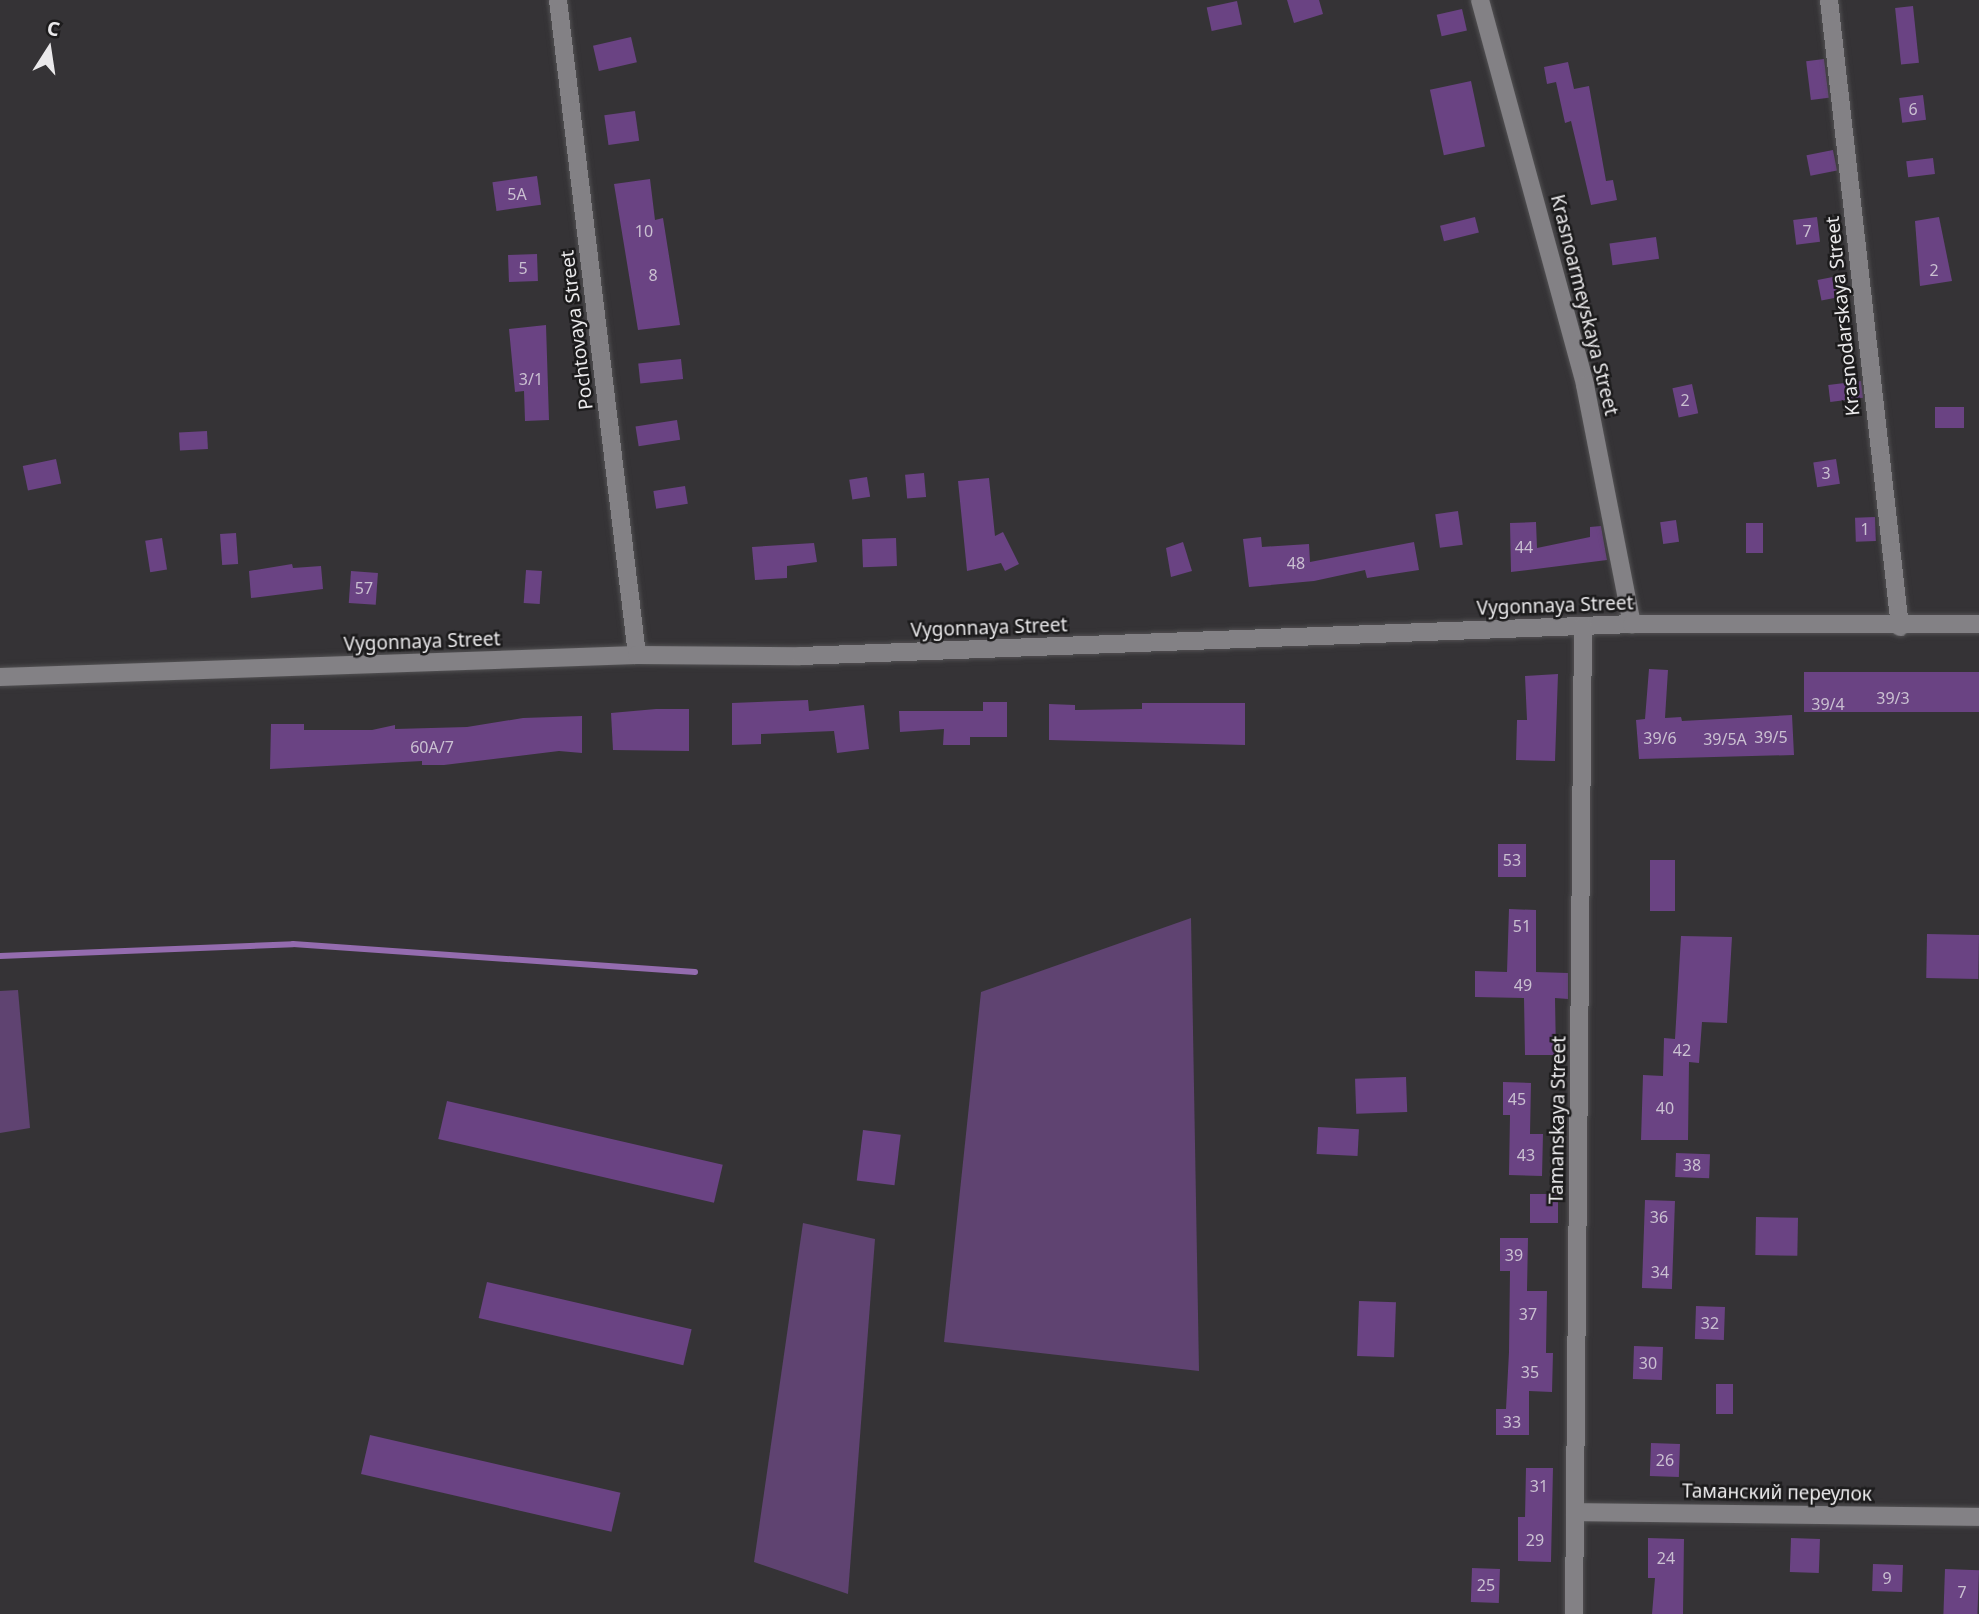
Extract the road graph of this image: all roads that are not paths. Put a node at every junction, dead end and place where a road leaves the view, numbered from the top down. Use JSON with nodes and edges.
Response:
{"nodes":[{"id":1,"x":558,"y":0,"type":"edge"},
{"id":2,"x":1480,"y":0,"type":"edge"},
{"id":3,"x":1829,"y":0,"type":"edge"},
{"id":4,"x":1632,"y":624,"type":"junction"},
{"id":5,"x":1979,"y":624,"type":"edge"},
{"id":6,"x":1583,"y":626,"type":"junction"},
{"id":7,"x":1900,"y":627,"type":"junction"},
{"id":8,"x":637,"y":655,"type":"junction"},
{"id":9,"x":0,"y":677,"type":"edge"},
{"id":10,"x":1575,"y":1512,"type":"junction"},
{"id":11,"x":1979,"y":1517,"type":"edge"},
{"id":12,"x":1574,"y":1614,"type":"edge"}],
"edges":[{"from":1,"to":8,"type":"street","name":"Pochtovaya Street"},
{"from":2,"to":4,"type":"street","name":"Krasnoarmeyskaya Street"},
{"from":3,"to":7,"type":"street","name":"Krasnodarskaya Street"},
{"from":4,"to":6,"type":"street","name":"Vygonnaya Street"},
{"from":4,"to":7,"type":"street","name":"Vygonnaya Street"},
{"from":5,"to":7,"type":"street","name":"Vygonnaya Street"},
{"from":6,"to":8,"type":"street","name":"Vygonnaya Street"},
{"from":6,"to":10,"type":"street","name":"Tamanskaya Street"},
{"from":8,"to":9,"type":"street","name":"Vygonnaya Street"},
{"from":10,"to":11,"type":"street","name":"Таманский переулок"},
{"from":10,"to":12,"type":"street","name":"Tamanskaya Street"}]}
